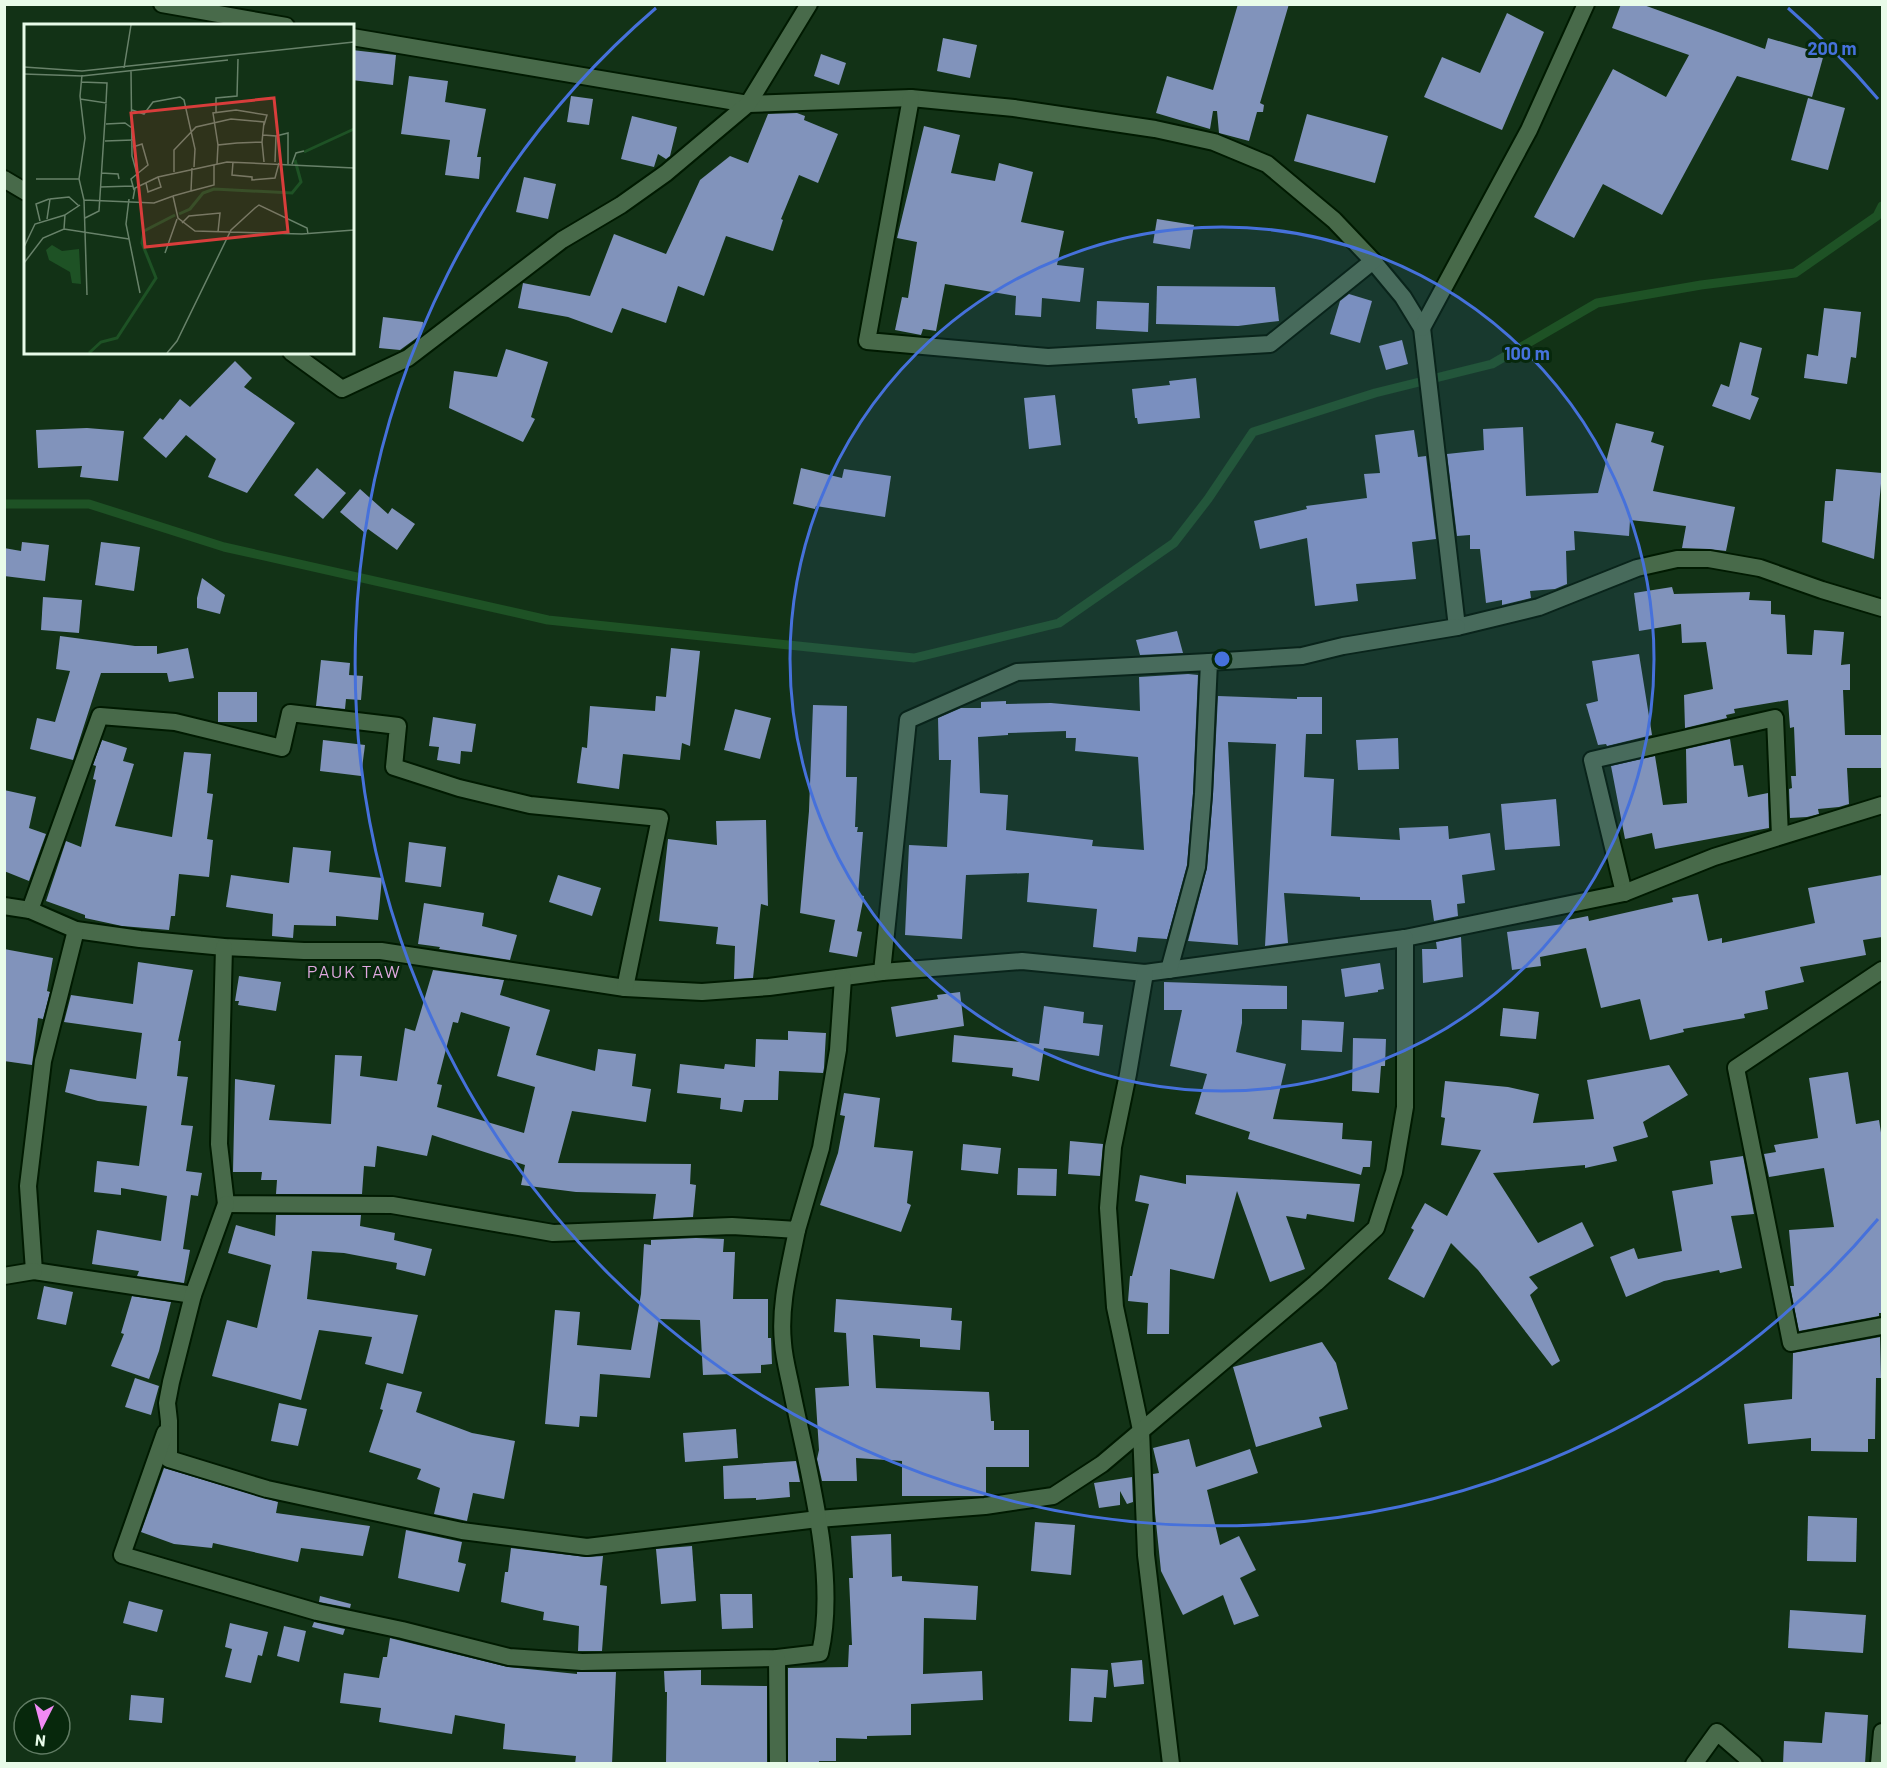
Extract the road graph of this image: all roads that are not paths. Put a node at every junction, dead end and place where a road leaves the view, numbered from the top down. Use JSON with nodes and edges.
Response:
{"nodes":[{"id":1,"x":162,"y":4,"type":"edge"},
{"id":2,"x":809,"y":4,"type":"edge"},
{"id":3,"x":1586,"y":4,"type":"edge"},
{"id":4,"x":275,"y":24,"type":"edge"},
{"id":5,"x":354,"y":37,"type":"edge"},
{"id":6,"x":910,"y":98,"type":"junction"},
{"id":7,"x":748,"y":104,"type":"junction"},
{"id":8,"x":4,"y":179,"type":"edge"},
{"id":9,"x":24,"y":191,"type":"edge"},
{"id":10,"x":1373,"y":261,"type":"junction"},
{"id":11,"x":1422,"y":328,"type":"junction"},
{"id":12,"x":294,"y":354,"type":"edge"},
{"id":13,"x":1882,"y":608,"type":"edge"},
{"id":14,"x":1457,"y":627,"type":"junction"},
{"id":15,"x":1209,"y":662,"type":"junction"},
{"id":16,"x":1882,"y":805,"type":"edge"},
{"id":17,"x":1780,"y":836,"type":"junction"},
{"id":18,"x":1624,"y":893,"type":"junction"},
{"id":19,"x":4,"y":906,"type":"edge"},
{"id":20,"x":30,"y":910,"type":"junction"},
{"id":21,"x":76,"y":930,"type":"junction"},
{"id":22,"x":1405,"y":938,"type":"junction"},
{"id":23,"x":224,"y":948,"type":"junction"},
{"id":24,"x":1169,"y":970,"type":"junction"},
{"id":25,"x":1882,"y":970,"type":"edge"},
{"id":26,"x":882,"y":972,"type":"junction"},
{"id":27,"x":1145,"y":973,"type":"junction"},
{"id":28,"x":843,"y":978,"type":"junction"},
{"id":29,"x":625,"y":988,"type":"junction"},
{"id":30,"x":226,"y":1204,"type":"junction"},
{"id":31,"x":797,"y":1230,"type":"junction"},
{"id":32,"x":34,"y":1271,"type":"junction"},
{"id":33,"x":4,"y":1276,"type":"edge"},
{"id":34,"x":193,"y":1295,"type":"junction"},
{"id":35,"x":1882,"y":1326,"type":"edge"},
{"id":36,"x":169,"y":1421,"type":"junction"},
{"id":37,"x":1141,"y":1430,"type":"junction"},
{"id":38,"x":818,"y":1519,"type":"junction"},
{"id":39,"x":777,"y":1658,"type":"junction"},
{"id":40,"x":1882,"y":1732,"type":"edge"},
{"id":41,"x":778,"y":1764,"type":"edge"},
{"id":42,"x":1171,"y":1764,"type":"edge"},
{"id":43,"x":1694,"y":1764,"type":"edge"},
{"id":44,"x":1754,"y":1764,"type":"edge"},
{"id":45,"x":1879,"y":1764,"type":"edge"}],
"edges":[{"from":1,"to":4,"type":"street"},
{"from":2,"to":7,"type":"street"},
{"from":3,"to":11,"type":"street"},
{"from":5,"to":7,"type":"street"},
{"from":6,"to":7,"type":"street"},
{"from":6,"to":10,"type":"street"},
{"from":6,"to":10,"type":"street"},
{"from":7,"to":12,"type":"street"},
{"from":8,"to":9,"type":"street"},
{"from":10,"to":11,"type":"street"},
{"from":11,"to":14,"type":"street"},
{"from":13,"to":14,"type":"street"},
{"from":14,"to":15,"type":"street"},
{"from":15,"to":24,"type":"street"},
{"from":15,"to":26,"type":"street"},
{"from":16,"to":17,"type":"street"},
{"from":17,"to":18,"type":"street"},
{"from":17,"to":18,"type":"street"},
{"from":18,"to":22,"type":"street"},
{"from":19,"to":20,"type":"street"},
{"from":20,"to":21,"type":"street"},
{"from":20,"to":29,"type":"street"},
{"from":21,"to":23,"type":"street"},
{"from":21,"to":32,"type":"street"},
{"from":22,"to":24,"type":"street"},
{"from":22,"to":37,"type":"street"},
{"from":23,"to":29,"type":"street"},
{"from":23,"to":30,"type":"street"},
{"from":24,"to":27,"type":"street"},
{"from":25,"to":35,"type":"street"},
{"from":26,"to":27,"type":"street"},
{"from":26,"to":28,"type":"street"},
{"from":27,"to":37,"type":"street"},
{"from":28,"to":29,"type":"street"},
{"from":28,"to":31,"type":"street"},
{"from":30,"to":31,"type":"street"},
{"from":30,"to":34,"type":"street"},
{"from":31,"to":38,"type":"street"},
{"from":32,"to":33,"type":"street"},
{"from":32,"to":34,"type":"street"},
{"from":34,"to":36,"type":"street"},
{"from":36,"to":38,"type":"street"},
{"from":36,"to":39,"type":"street"},
{"from":37,"to":38,"type":"street"},
{"from":37,"to":42,"type":"street"},
{"from":38,"to":39,"type":"street"},
{"from":39,"to":41,"type":"street"},
{"from":40,"to":45,"type":"street"},
{"from":43,"to":44,"type":"street"}]}
